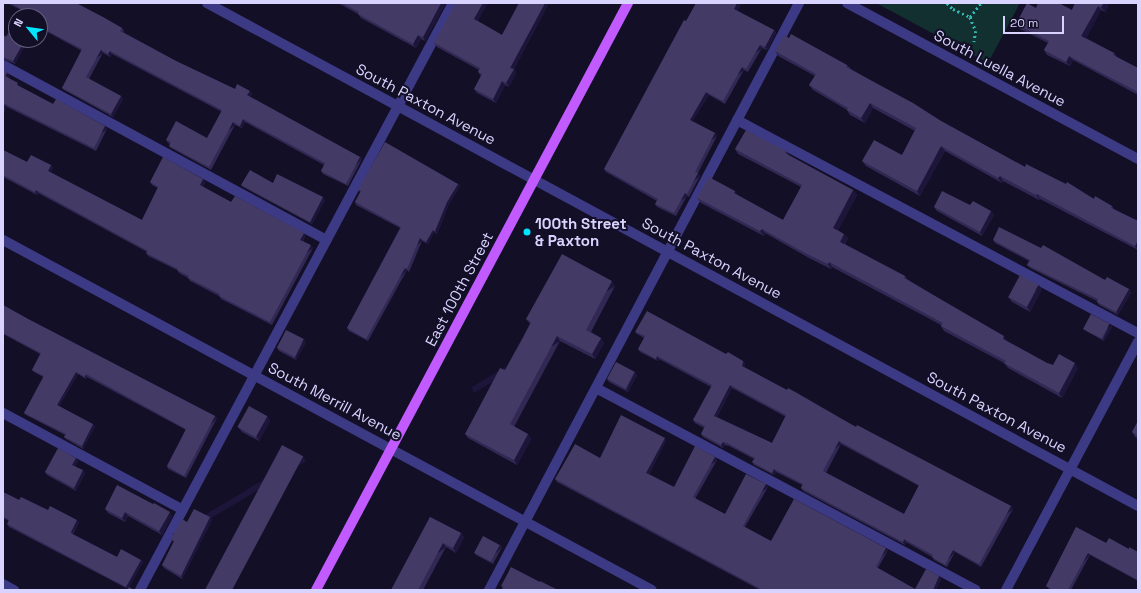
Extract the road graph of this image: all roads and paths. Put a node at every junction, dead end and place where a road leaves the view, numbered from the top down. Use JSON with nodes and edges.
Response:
{"nodes":[{"id":1,"x":207,"y":3,"type":"edge"},
{"id":2,"x":453,"y":3,"type":"edge"},
{"id":3,"x":628,"y":3,"type":"edge"},
{"id":4,"x":799,"y":3,"type":"edge"},
{"id":5,"x":847,"y":3,"type":"edge"},
{"id":6,"x":947,"y":3,"type":"edge"},
{"id":7,"x":981,"y":3,"type":"edge"},
{"id":8,"x":970,"y":17,"type":"junction"},
{"id":9,"x":974,"y":42,"type":"dead end"},
{"id":10,"x":3,"y":65,"type":"edge"},
{"id":11,"x":398,"y":106,"type":"junction"},
{"id":12,"x":737,"y":120,"type":"junction"},
{"id":13,"x":1138,"y":159,"type":"edge"},
{"id":14,"x":534,"y":180,"type":"junction"},
{"id":15,"x":3,"y":240,"type":"edge"},
{"id":16,"x":327,"y":240,"type":"junction"},
{"id":17,"x":668,"y":251,"type":"junction"},
{"id":18,"x":1138,"y":333,"type":"edge"},
{"id":19,"x":1138,"y":342,"type":"edge"},
{"id":20,"x":255,"y":375,"type":"junction"},
{"id":21,"x":596,"y":388,"type":"junction"},
{"id":22,"x":3,"y":413,"type":"edge"},
{"id":23,"x":392,"y":448,"type":"junction"},
{"id":24,"x":1071,"y":469,"type":"junction"},
{"id":25,"x":1138,"y":506,"type":"edge"},
{"id":26,"x":183,"y":510,"type":"junction"},
{"id":27,"x":526,"y":521,"type":"junction"},
{"id":28,"x":3,"y":584,"type":"edge"},
{"id":29,"x":14,"y":590,"type":"edge"},
{"id":30,"x":140,"y":590,"type":"edge"},
{"id":31,"x":316,"y":590,"type":"edge"},
{"id":32,"x":489,"y":590,"type":"edge"},
{"id":33,"x":652,"y":590,"type":"edge"},
{"id":34,"x":976,"y":590,"type":"edge"},
{"id":35,"x":1006,"y":590,"type":"edge"}],
"edges":[{"from":1,"to":11,"type":"street","name":"South Paxton Avenue"},
{"from":2,"to":11,"type":"street"},
{"from":3,"to":14,"type":"main road","name":"East 100th Street"},
{"from":4,"to":12,"type":"street"},
{"from":5,"to":13,"type":"street","name":"South Luella Avenue"},
{"from":6,"to":8,"type":"path"},
{"from":7,"to":8,"type":"path"},
{"from":8,"to":9,"type":"path"},
{"from":10,"to":16,"type":"street"},
{"from":11,"to":14,"type":"street","name":"South Paxton Avenue"},
{"from":11,"to":16,"type":"street"},
{"from":12,"to":17,"type":"street"},
{"from":12,"to":18,"type":"street"},
{"from":14,"to":17,"type":"street","name":"South Paxton Avenue"},
{"from":14,"to":23,"type":"main road","name":"East 100th Street"},
{"from":15,"to":20,"type":"street","name":"South Merrill Avenue"},
{"from":16,"to":20,"type":"street"},
{"from":17,"to":21,"type":"street"},
{"from":17,"to":24,"type":"street","name":"South Paxton Avenue"},
{"from":19,"to":24,"type":"street"},
{"from":20,"to":23,"type":"street","name":"South Merrill Avenue"},
{"from":20,"to":26,"type":"street"},
{"from":21,"to":27,"type":"street"},
{"from":21,"to":34,"type":"street"},
{"from":22,"to":26,"type":"street"},
{"from":23,"to":27,"type":"street","name":"South Merrill Avenue"},
{"from":23,"to":31,"type":"main road","name":"East 100th Street"},
{"from":24,"to":25,"type":"street","name":"South Paxton Avenue"},
{"from":24,"to":35,"type":"street"},
{"from":26,"to":30,"type":"street"},
{"from":27,"to":32,"type":"street"},
{"from":27,"to":33,"type":"street","name":"South Merrill Avenue"},
{"from":28,"to":29,"type":"street"}]}
